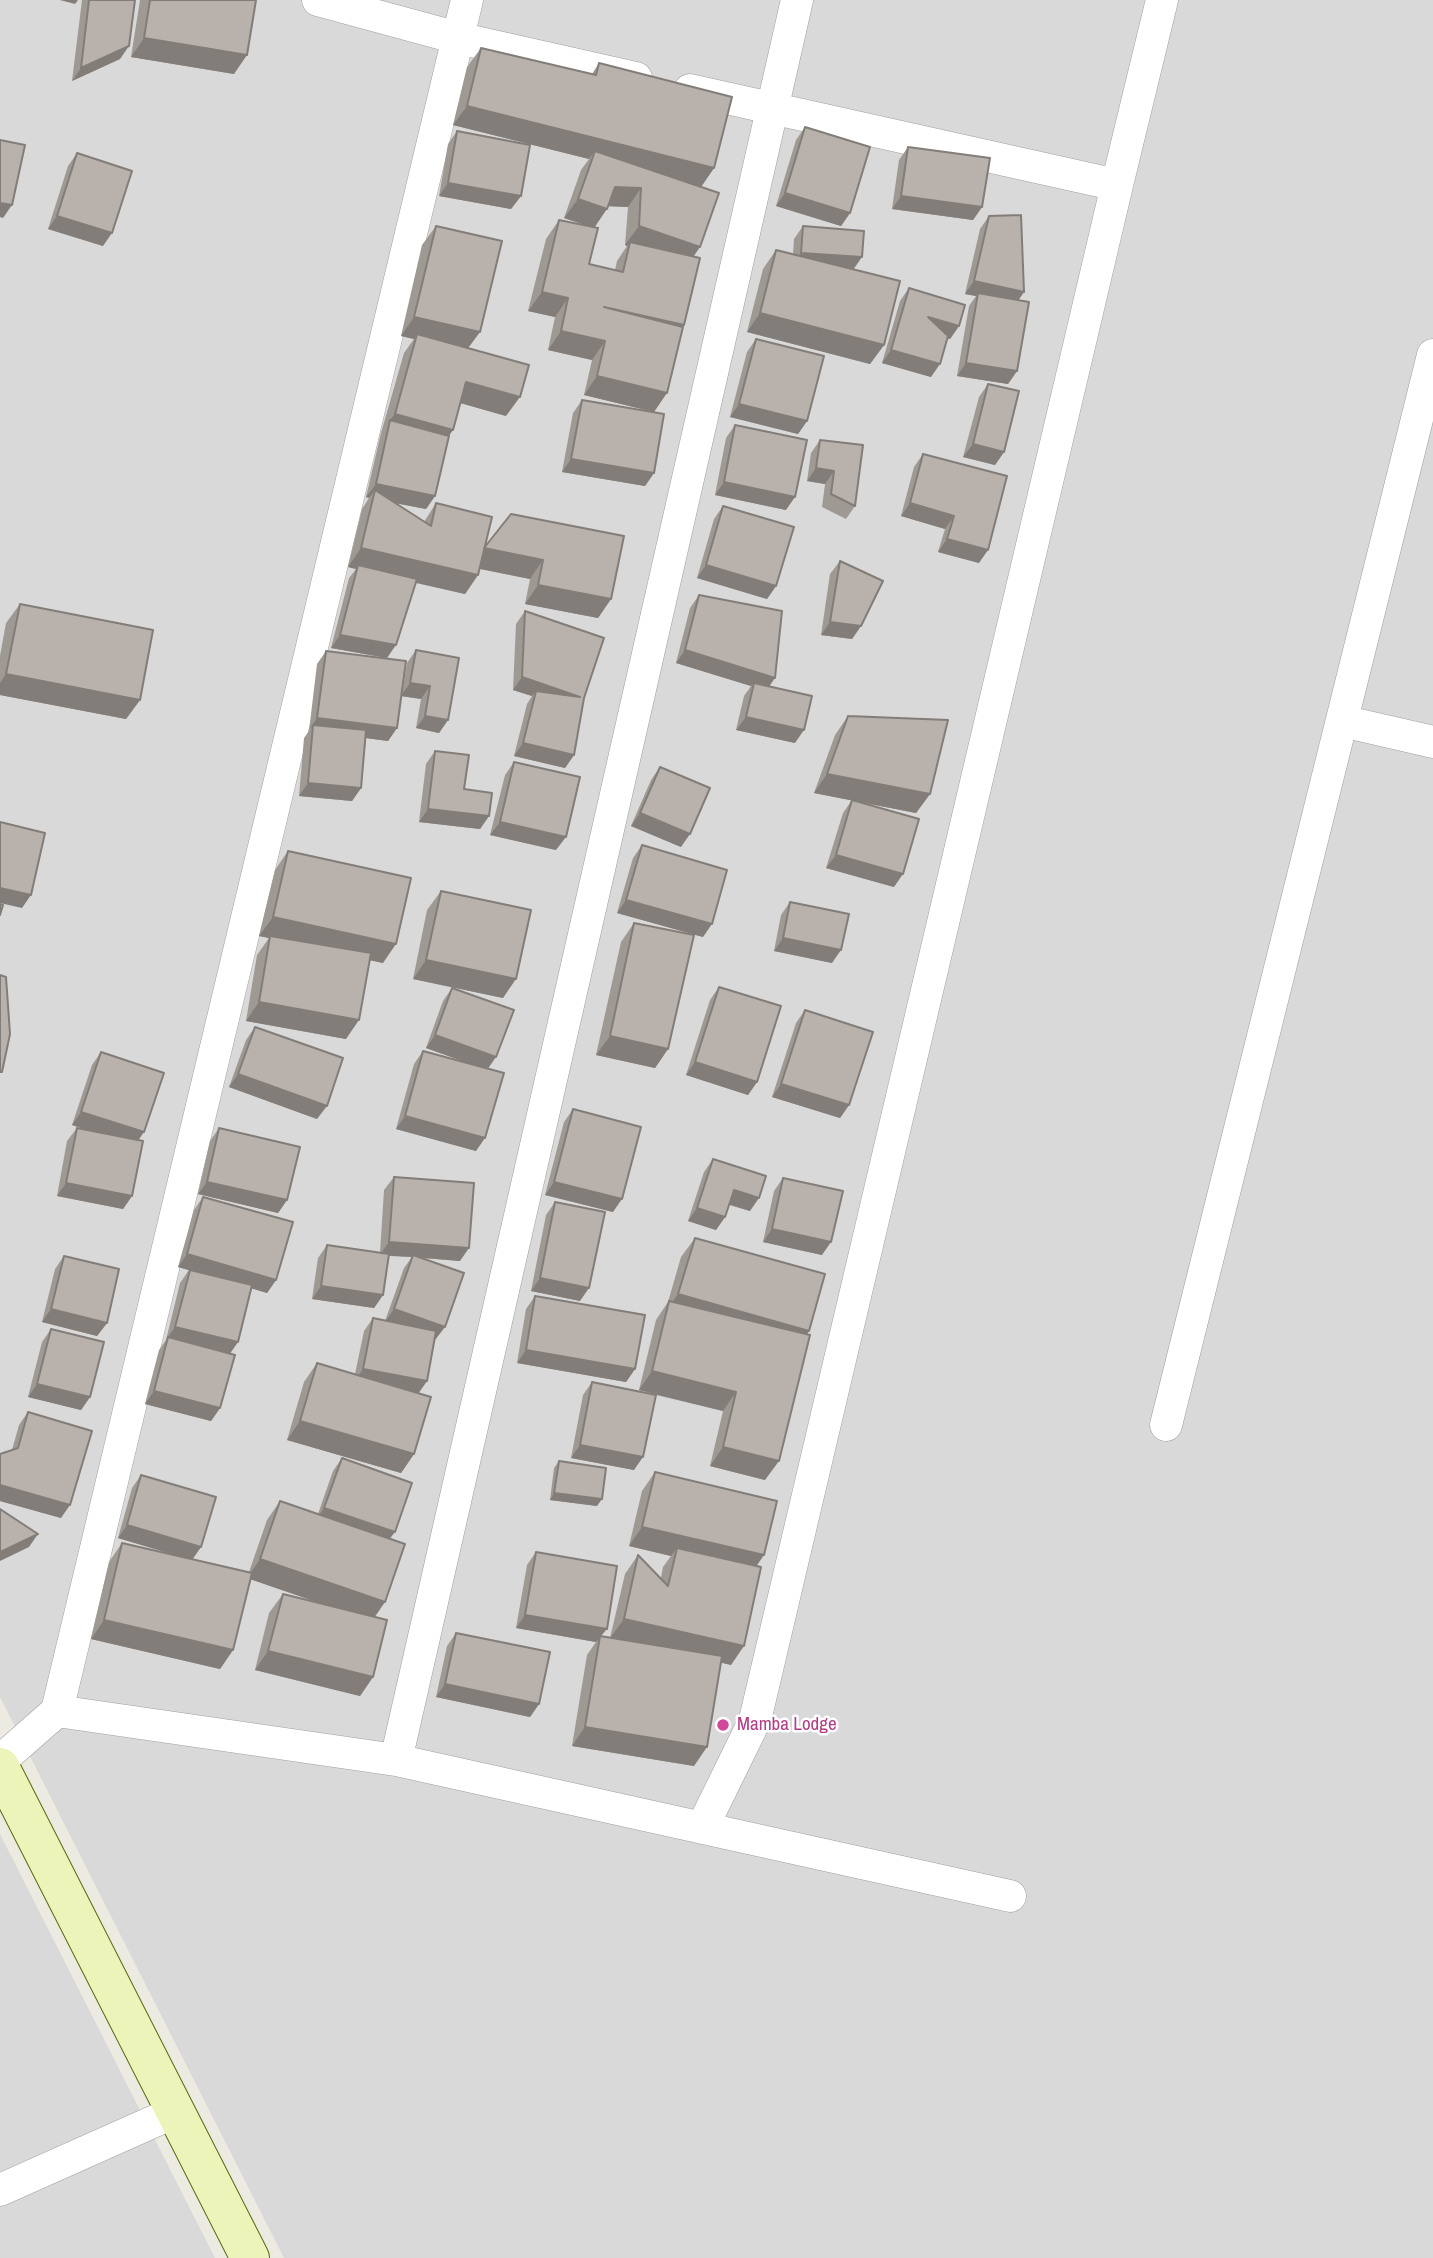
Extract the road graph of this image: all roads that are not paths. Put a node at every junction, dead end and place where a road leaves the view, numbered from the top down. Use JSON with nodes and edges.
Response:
{"nodes":[{"id":1,"x":318,"y":0,"type":"edge"},
{"id":2,"x":467,"y":0,"type":"edge"},
{"id":3,"x":797,"y":0,"type":"edge"},
{"id":4,"x":1162,"y":0,"type":"edge"},
{"id":5,"x":458,"y":38,"type":"junction"},
{"id":6,"x":771,"y":108,"type":"junction"},
{"id":7,"x":1117,"y":185,"type":"junction"},
{"id":8,"x":1433,"y":355,"type":"edge"},
{"id":9,"x":1342,"y":722,"type":"junction"},
{"id":10,"x":1433,"y":742,"type":"edge"},
{"id":11,"x":1167,"y":1425,"type":"dead end"},
{"id":12,"x":57,"y":1711,"type":"junction"},
{"id":13,"x":396,"y":1760,"type":"junction"},
{"id":14,"x":0,"y":1761,"type":"edge"},
{"id":15,"x":0,"y":1767,"type":"edge"},
{"id":16,"x":10,"y":1812,"type":"edge"},
{"id":17,"x":702,"y":1828,"type":"junction"},
{"id":18,"x":1010,"y":1896,"type":"dead end"},
{"id":19,"x":175,"y":2112,"type":"junction"},
{"id":20,"x":0,"y":2190,"type":"edge"},
{"id":21,"x":250,"y":2258,"type":"edge"}],
"edges":[{"from":1,"to":5,"type":"street"},
{"from":2,"to":5,"type":"street"},
{"from":3,"to":6,"type":"street"},
{"from":4,"to":7,"type":"street"},
{"from":5,"to":6,"type":"street"},
{"from":5,"to":12,"type":"street"},
{"from":6,"to":7,"type":"street"},
{"from":6,"to":13,"type":"street"},
{"from":7,"to":17,"type":"street"},
{"from":8,"to":9,"type":"street"},
{"from":9,"to":10,"type":"street"},
{"from":9,"to":11,"type":"street"},
{"from":12,"to":13,"type":"street"},
{"from":12,"to":14,"type":"street"},
{"from":13,"to":17,"type":"street"},
{"from":15,"to":16,"type":"main road"},
{"from":16,"to":19,"type":"main road"},
{"from":17,"to":18,"type":"street"},
{"from":19,"to":20,"type":"street"},
{"from":19,"to":21,"type":"main road"}]}
